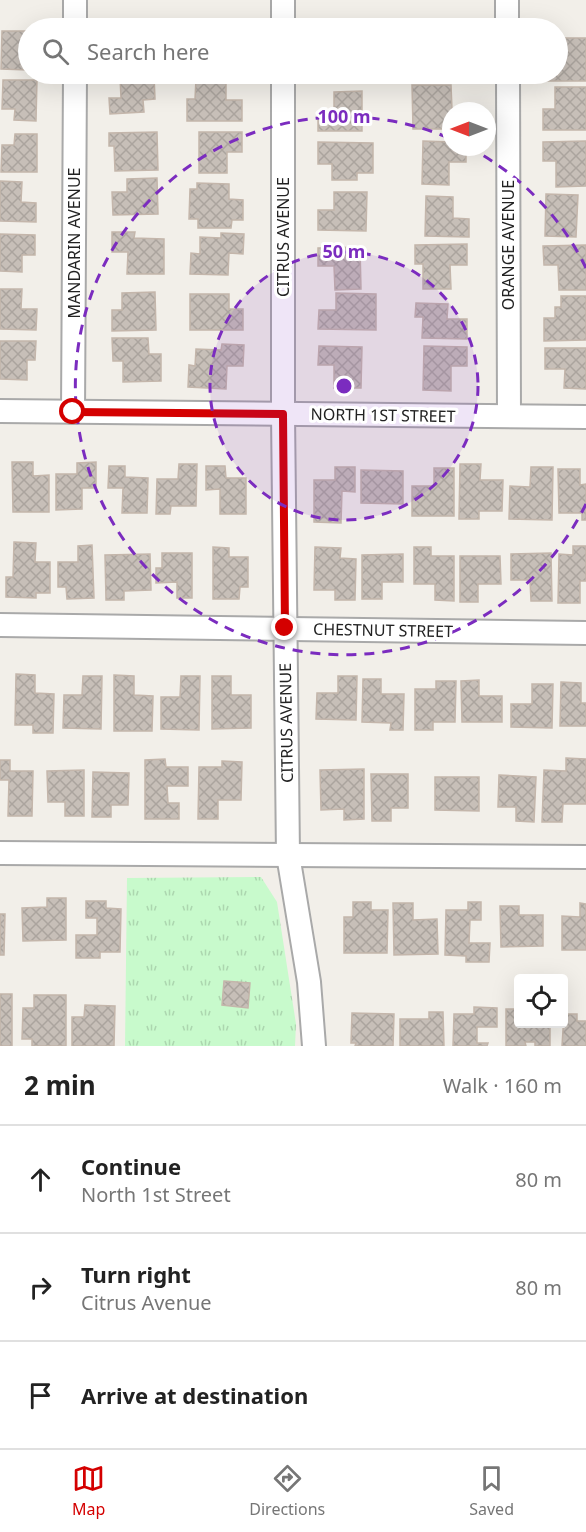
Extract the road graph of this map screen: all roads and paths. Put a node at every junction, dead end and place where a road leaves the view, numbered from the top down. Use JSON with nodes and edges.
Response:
{"nodes":[{"id":1,"x":75,"y":0,"type":"edge"},
{"id":2,"x":283,"y":0,"type":"edge"},
{"id":3,"x":507,"y":0,"type":"edge"},
{"id":4,"x":75,"y":18,"type":"edge"},
{"id":5,"x":283,"y":18,"type":"edge"},
{"id":6,"x":507,"y":18,"type":"edge"},
{"id":7,"x":75,"y":84,"type":"edge"},
{"id":8,"x":283,"y":84,"type":"edge"},
{"id":9,"x":508,"y":84,"type":"edge"},
{"id":10,"x":0,"y":411,"type":"edge"},
{"id":11,"x":73,"y":412,"type":"junction"},
{"id":12,"x":283,"y":414,"type":"junction"},
{"id":13,"x":509,"y":416,"type":"junction"},
{"id":14,"x":586,"y":417,"type":"edge"},
{"id":15,"x":0,"y":625,"type":"edge"},
{"id":16,"x":285,"y":628,"type":"junction"},
{"id":17,"x":586,"y":633,"type":"edge"},
{"id":18,"x":0,"y":853,"type":"edge"},
{"id":19,"x":288,"y":855,"type":"junction"},
{"id":20,"x":586,"y":857,"type":"edge"},
{"id":21,"x":314,"y":1046,"type":"edge"}],
"edges":[{"from":1,"to":4,"type":"street"},
{"from":2,"to":5,"type":"street"},
{"from":3,"to":6,"type":"street"},
{"from":7,"to":11,"type":"street","name":"MANDARIN AVENUE"},
{"from":8,"to":12,"type":"street","name":"CITRUS AVENUE"},
{"from":9,"to":13,"type":"street","name":"ORANGE AVENUE"},
{"from":10,"to":11,"type":"street","name":"NORTH 1ST STREET"},
{"from":11,"to":12,"type":"street","name":"NORTH 1ST STREET"},
{"from":12,"to":13,"type":"street","name":"NORTH 1ST STREET"},
{"from":12,"to":16,"type":"street","name":"CITRUS AVENUE"},
{"from":13,"to":14,"type":"street","name":"NORTH 1ST STREET"},
{"from":15,"to":16,"type":"street","name":"CHESTNUT STREET"},
{"from":16,"to":17,"type":"street","name":"CHESTNUT STREET"},
{"from":16,"to":19,"type":"street","name":"CITRUS AVENUE"},
{"from":18,"to":19,"type":"street"},
{"from":19,"to":20,"type":"street"},
{"from":19,"to":21,"type":"street","name":"CITRUS AVENUE"}]}
